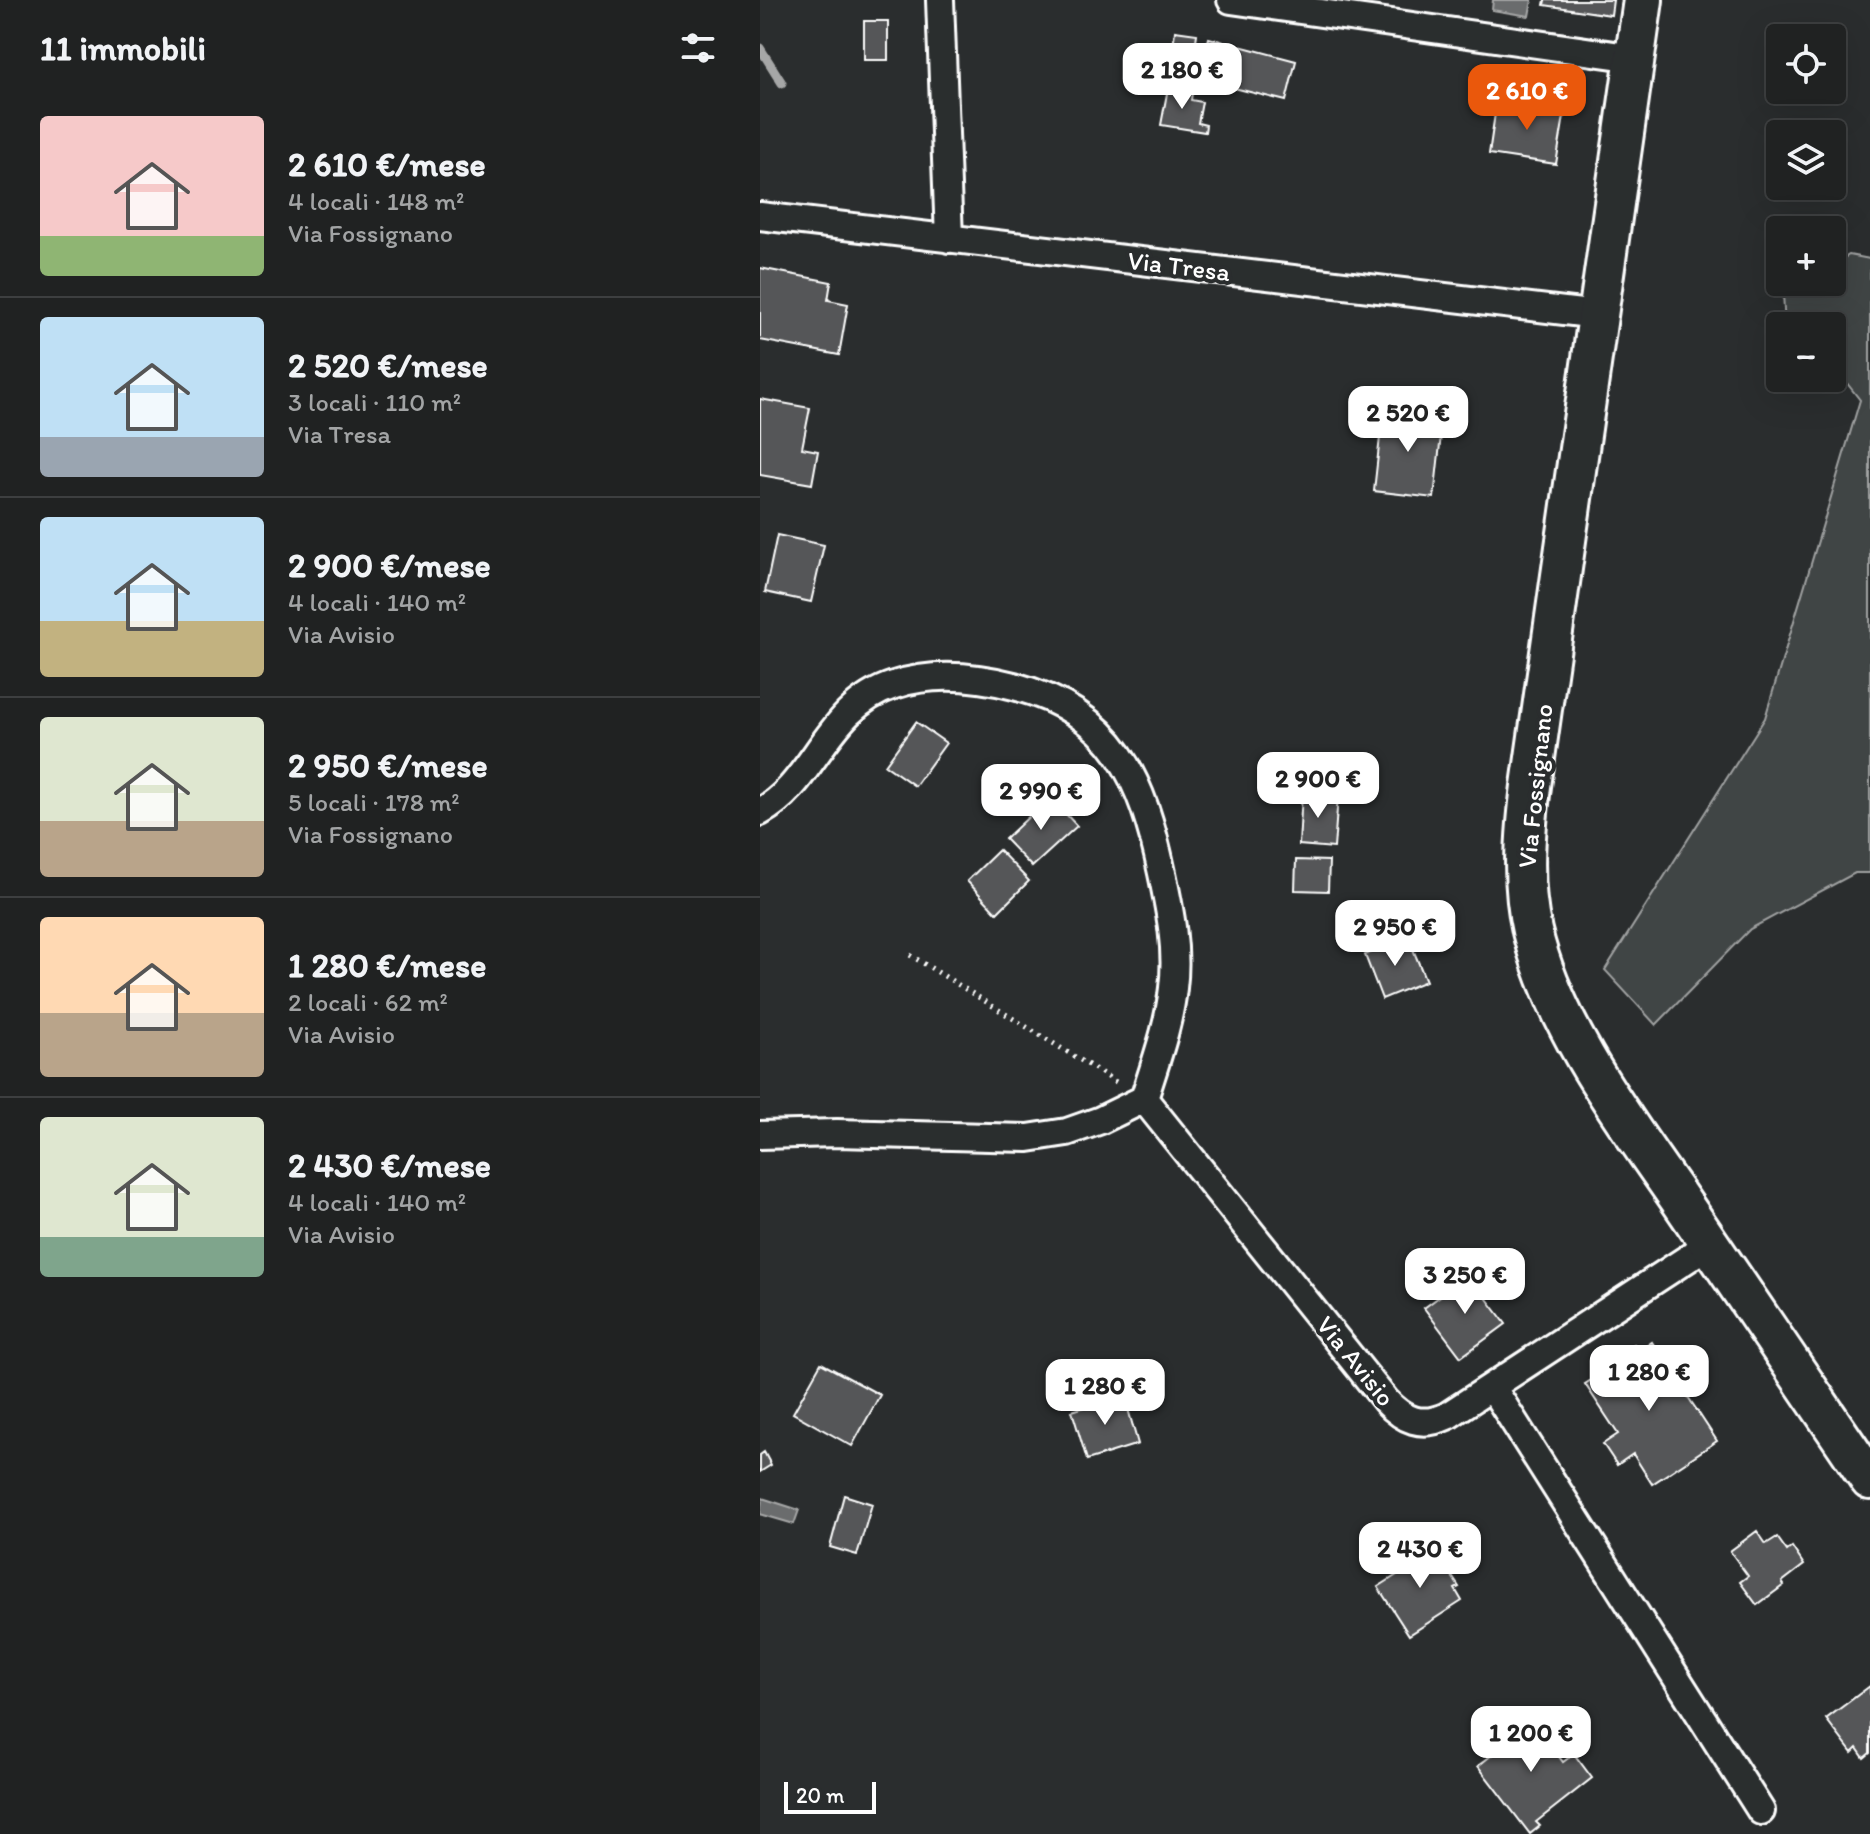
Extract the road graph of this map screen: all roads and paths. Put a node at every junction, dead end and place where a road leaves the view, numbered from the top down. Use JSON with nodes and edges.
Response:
{"nodes":[{"id":1,"x":940,"y":0,"type":"edge"},
{"id":2,"x":1231,"y":0,"type":"edge"},
{"id":3,"x":1643,"y":0,"type":"edge"},
{"id":4,"x":1635,"y":58,"type":"junction"},
{"id":5,"x":760,"y":216,"type":"edge"},
{"id":6,"x":949,"y":239,"type":"junction"},
{"id":7,"x":1598,"y":315,"type":"junction"},
{"id":8,"x":760,"y":812,"type":"edge"},
{"id":9,"x":910,"y":955,"type":"dead end"},
{"id":10,"x":1144,"y":1099,"type":"junction"},
{"id":11,"x":760,"y":1135,"type":"edge"},
{"id":12,"x":1710,"y":1244,"type":"junction"},
{"id":13,"x":1492,"y":1387,"type":"junction"},
{"id":14,"x":1870,"y":1480,"type":"edge"},
{"id":15,"x":1761,"y":1811,"type":"dead end"}],
"edges":[{"from":1,"to":6,"type":"street"},
{"from":2,"to":4,"type":"street"},
{"from":3,"to":4,"type":"street","name":"Via Fossignano"},
{"from":4,"to":7,"type":"street","name":"Via Fossignano"},
{"from":5,"to":6,"type":"street","name":"Via Tresa"},
{"from":6,"to":7,"type":"street","name":"Via Tresa"},
{"from":7,"to":12,"type":"street","name":"Via Fossignano"},
{"from":8,"to":10,"type":"street"},
{"from":9,"to":10,"type":"path"},
{"from":10,"to":11,"type":"street"},
{"from":10,"to":13,"type":"street","name":"Via Avisio"},
{"from":12,"to":13,"type":"street","name":"Via Avisio"},
{"from":12,"to":14,"type":"street","name":"Via Fossignano"},
{"from":13,"to":15,"type":"street"}]}
